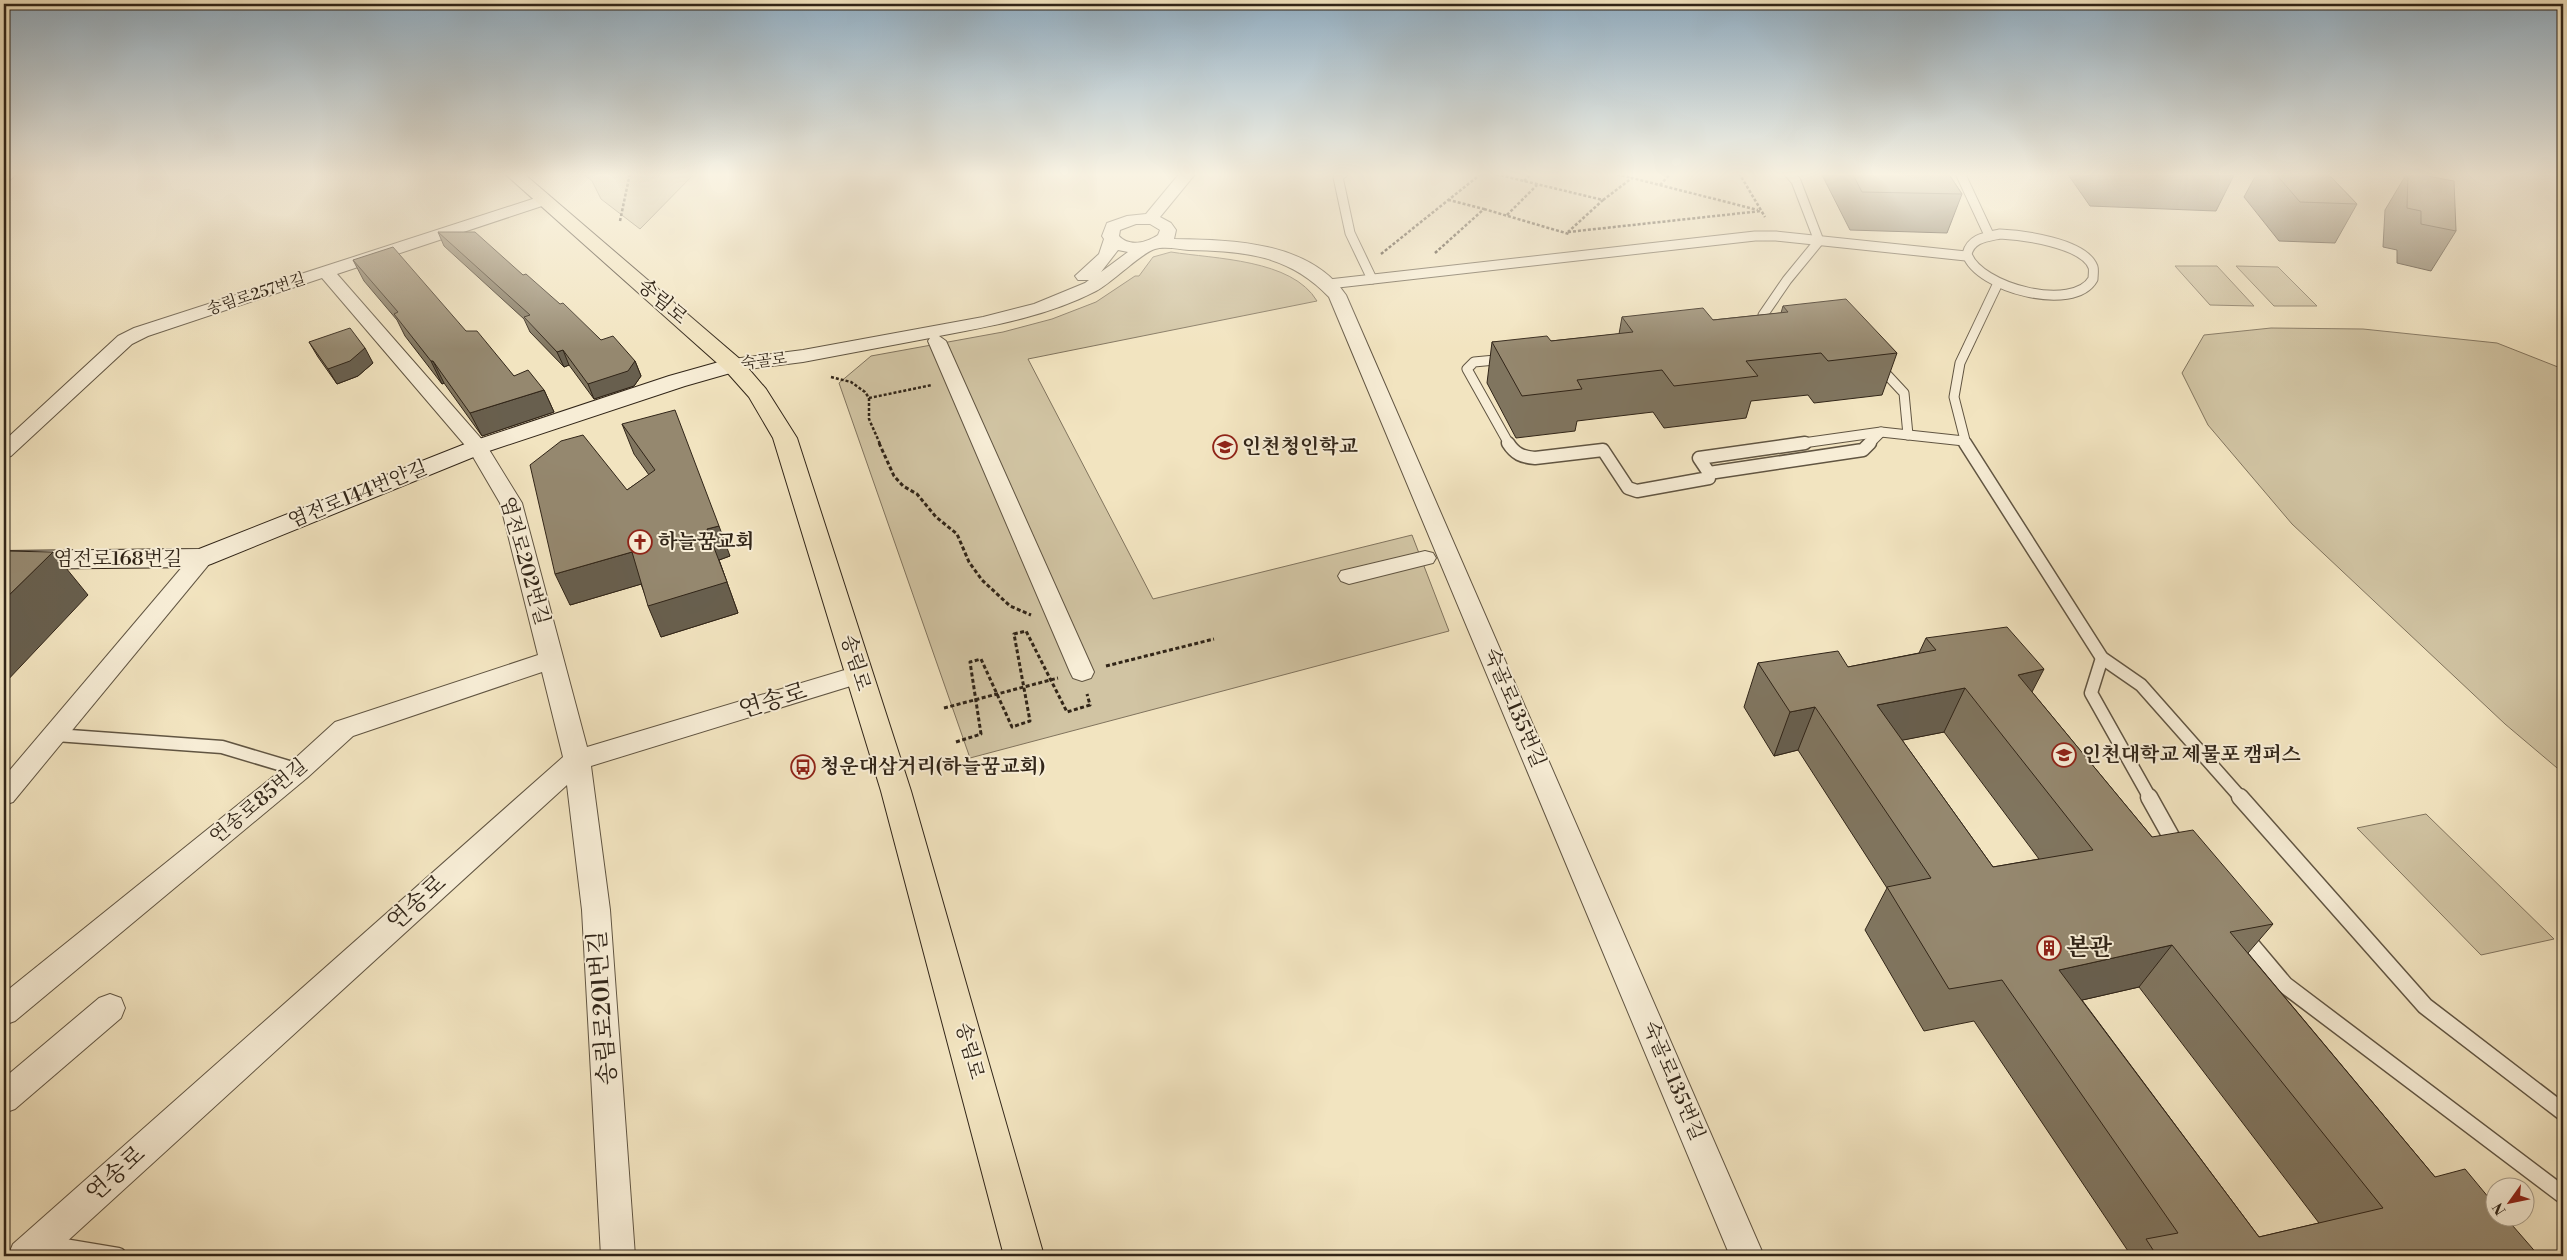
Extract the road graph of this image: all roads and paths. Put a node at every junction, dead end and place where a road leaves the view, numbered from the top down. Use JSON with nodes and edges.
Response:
{"nodes":[{"id":1,"x":448,"y":232,"type":"edge"},
{"id":2,"x":580,"y":232,"type":"edge"},
{"id":3,"x":1110,"y":232,"type":"edge"},
{"id":4,"x":1168,"y":232,"type":"edge"},
{"id":5,"x":1180,"y":232,"type":"edge"},
{"id":6,"x":1350,"y":232,"type":"edge"},
{"id":7,"x":1409,"y":232,"type":"edge"},
{"id":8,"x":1458,"y":232,"type":"edge"},
{"id":9,"x":1568,"y":232,"type":"edge"},
{"id":10,"x":1816,"y":232,"type":"edge"},
{"id":11,"x":1988,"y":232,"type":"edge"},
{"id":12,"x":1989,"y":235,"type":"junction"},
{"id":13,"x":1112,"y":240,"type":"junction"},
{"id":14,"x":1572,"y":240,"type":"dead end"},
{"id":15,"x":1820,"y":241,"type":"junction"},
{"id":16,"x":1206,"y":243,"type":"junction"},
{"id":17,"x":1152,"y":245,"type":"junction"},
{"id":18,"x":1966,"y":256,"type":"junction"},
{"id":19,"x":1430,"y":257,"type":"dead end"},
{"id":20,"x":1383,"y":260,"type":"dead end"},
{"id":21,"x":326,"y":272,"type":"junction"},
{"id":22,"x":1372,"y":279,"type":"junction"},
{"id":23,"x":1998,"y":283,"type":"junction"},
{"id":24,"x":1329,"y":284,"type":"junction"},
{"id":25,"x":1767,"y":329,"type":"edge"},
{"id":26,"x":937,"y":341,"type":"dead end"},
{"id":27,"x":1868,"y":356,"type":"edge"},
{"id":28,"x":1513,"y":358,"type":"edge"},
{"id":29,"x":733,"y":365,"type":"junction"},
{"id":30,"x":831,"y":377,"type":"dead end"},
{"id":31,"x":954,"y":381,"type":"junction"},
{"id":32,"x":869,"y":398,"type":"junction"},
{"id":33,"x":1881,"y":432,"type":"junction"},
{"id":34,"x":1908,"y":435,"type":"junction"},
{"id":35,"x":1964,"y":441,"type":"junction"},
{"id":36,"x":478,"y":447,"type":"junction"},
{"id":37,"x":4,"y":452,"type":"edge"},
{"id":38,"x":1709,"y":473,"type":"junction"},
{"id":39,"x":202,"y":558,"type":"junction"},
{"id":40,"x":1425,"y":558,"type":"dead end"},
{"id":41,"x":4,"y":560,"type":"edge"},
{"id":42,"x":1349,"y":576,"type":"dead end"},
{"id":43,"x":1057,"y":615,"type":"junction"},
{"id":44,"x":2102,"y":658,"type":"junction"},
{"id":45,"x":552,"y":660,"type":"junction"},
{"id":46,"x":1082,"y":672,"type":"joint"},
{"id":47,"x":858,"y":675,"type":"junction"},
{"id":48,"x":56,"y":735,"type":"junction"},
{"id":49,"x":956,"y":742,"type":"dead end"},
{"id":50,"x":577,"y":760,"type":"junction"},
{"id":51,"x":299,"y":770,"type":"junction"},
{"id":52,"x":4,"y":795,"type":"edge"},
{"id":53,"x":2186,"y":864,"type":"edge"},
{"id":54,"x":2235,"y":925,"type":"edge"},
{"id":55,"x":110,"y":1008,"type":"dead end"},
{"id":56,"x":4,"y":1011,"type":"edge"},
{"id":57,"x":4,"y":1098,"type":"edge"},
{"id":58,"x":2563,"y":1112,"type":"edge"},
{"id":59,"x":2563,"y":1195,"type":"edge"},
{"id":60,"x":32,"y":1250,"type":"edge"},
{"id":61,"x":118,"y":1256,"type":"edge"},
{"id":62,"x":618,"y":1256,"type":"edge"},
{"id":63,"x":1024,"y":1256,"type":"edge"},
{"id":64,"x":1747,"y":1256,"type":"edge"}],
"edges":[{"from":1,"to":21,"type":"street","name":"송림로257번길"},
{"from":2,"to":29,"type":"main road","name":"송림로"},
{"from":3,"to":13,"type":"street","name":"숙골로"},
{"from":4,"to":17,"type":"street","name":"숙골로"},
{"from":5,"to":16,"type":"street","name":"숙골로135번길"},
{"from":6,"to":22,"type":"lane"},
{"from":7,"to":20,"type":"path"},
{"from":8,"to":19,"type":"path"},
{"from":9,"to":14,"type":"path"},
{"from":10,"to":15,"type":"lane"},
{"from":11,"to":12,"type":"lane"},
{"from":12,"to":18,"type":"lane"},
{"from":12,"to":23,"type":"lane"},
{"from":13,"to":17,"type":"street"},
{"from":13,"to":29,"type":"street","name":"숙골로"},
{"from":15,"to":18,"type":"lane"},
{"from":15,"to":22,"type":"lane"},
{"from":15,"to":25,"type":"lane"},
{"from":16,"to":17,"type":"street","name":"숙골로135번길"},
{"from":16,"to":24,"type":"street","name":"숙골로135번길"},
{"from":17,"to":29,"type":"street","name":"숙골로"},
{"from":18,"to":23,"type":"lane"},
{"from":21,"to":36,"type":"street","name":"염전로202번길"},
{"from":21,"to":37,"type":"street","name":"송림로257번길"},
{"from":22,"to":24,"type":"lane"},
{"from":23,"to":35,"type":"lane"},
{"from":24,"to":64,"type":"street","name":"숙골로135번길"},
{"from":26,"to":31,"type":"street"},
{"from":27,"to":34,"type":"lane"},
{"from":28,"to":38,"type":"lane"},
{"from":29,"to":36,"type":"street","name":"염전로144번안길"},
{"from":29,"to":47,"type":"main road","name":"송림로"},
{"from":30,"to":32,"type":"path"},
{"from":31,"to":32,"type":"path"},
{"from":31,"to":43,"type":"street"},
{"from":32,"to":43,"type":"path"},
{"from":33,"to":34,"type":"lane"},
{"from":33,"to":38,"type":"lane"},
{"from":33,"to":38,"type":"lane"},
{"from":34,"to":35,"type":"lane"},
{"from":35,"to":44,"type":"lane"},
{"from":36,"to":39,"type":"street","name":"염전로144번안길"},
{"from":36,"to":45,"type":"street","name":"염전로202번길"},
{"from":39,"to":41,"type":"street","name":"염전로168번길"},
{"from":39,"to":48,"type":"street","name":"염전로144번안길"},
{"from":40,"to":42,"type":"street"},
{"from":43,"to":46,"type":"street"},
{"from":44,"to":53,"type":"lane"},
{"from":44,"to":58,"type":"lane"},
{"from":45,"to":50,"type":"street","name":"염전로202번길"},
{"from":45,"to":51,"type":"street","name":"연송로85번길"},
{"from":46,"to":49,"type":"path"},
{"from":47,"to":50,"type":"street","name":"연송로"},
{"from":47,"to":63,"type":"main road","name":"송림로"},
{"from":48,"to":51,"type":"lane"},
{"from":48,"to":52,"type":"street","name":"염전로144번안길"},
{"from":50,"to":60,"type":"street","name":"연송로"},
{"from":50,"to":62,"type":"street","name":"송림로201번길"},
{"from":51,"to":56,"type":"street","name":"연송로85번길"},
{"from":54,"to":59,"type":"lane"},
{"from":55,"to":57,"type":"street"},
{"from":60,"to":61,"type":"lane","name":"연송로"}]}
